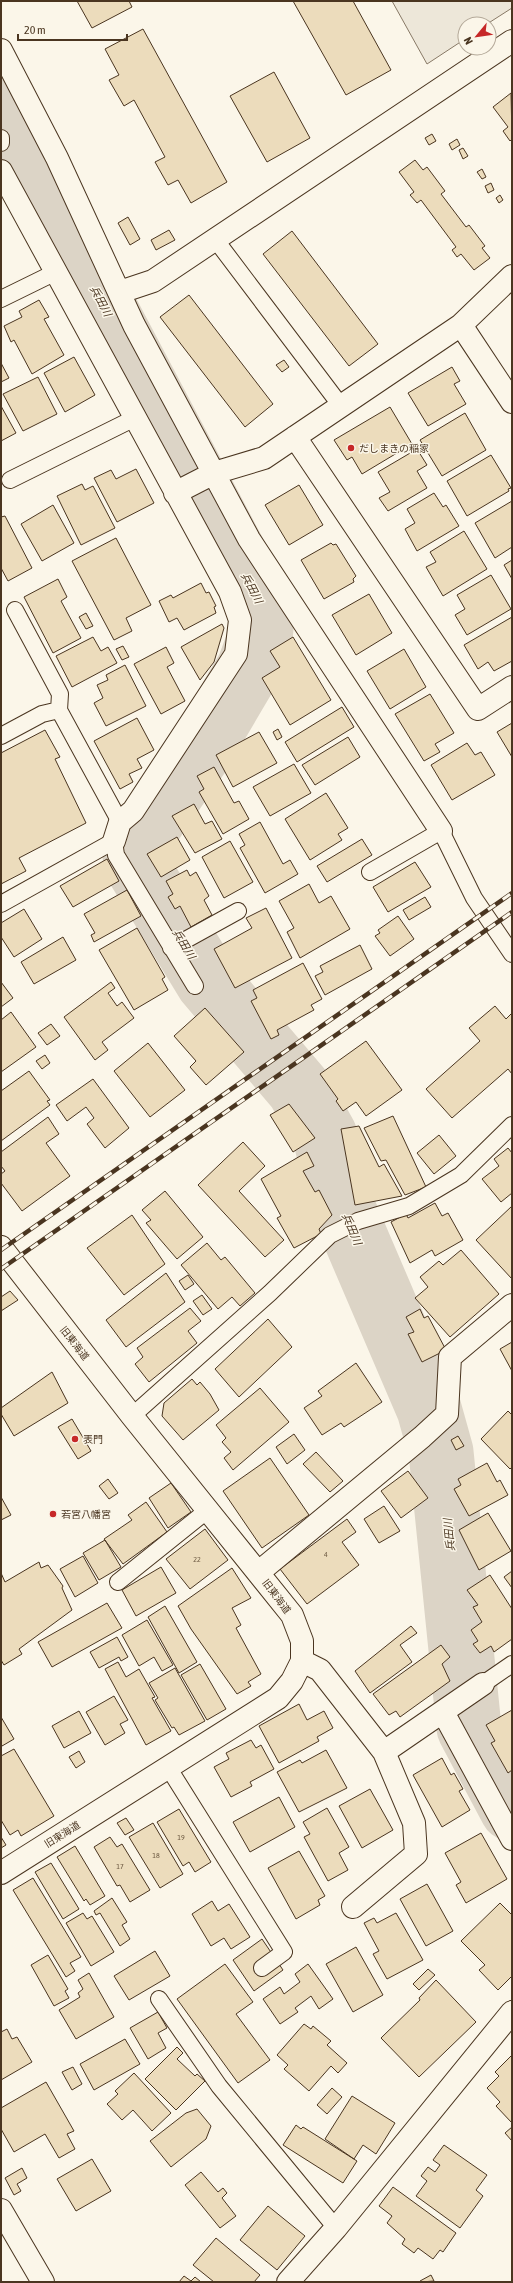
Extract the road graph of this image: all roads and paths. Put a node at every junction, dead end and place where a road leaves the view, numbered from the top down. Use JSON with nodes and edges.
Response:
{"nodes":[{"id":1,"x":512,"y":41,"type":"edge"},
{"id":2,"x":1,"y":50,"type":"edge"},
{"id":3,"x":1,"y":138,"type":"edge"},
{"id":4,"x":1,"y":143,"type":"edge"},
{"id":5,"x":1,"y":171,"type":"edge"},
{"id":6,"x":215,"y":239,"type":"junction"},
{"id":7,"x":56,"y":272,"type":"junction"},
{"id":8,"x":512,"y":276,"type":"edge"},
{"id":9,"x":120,"y":292,"type":"junction"},
{"id":10,"x":1,"y":298,"type":"edge"},
{"id":11,"x":461,"y":326,"type":"junction"},
{"id":12,"x":512,"y":402,"type":"edge"},
{"id":13,"x":341,"y":406,"type":"junction"},
{"id":14,"x":135,"y":418,"type":"junction"},
{"id":15,"x":295,"y":437,"type":"junction"},
{"id":16,"x":10,"y":480,"type":"dead end"},
{"id":17,"x":195,"y":483,"type":"junction"},
{"id":18,"x":15,"y":610,"type":"dead end"},
{"id":19,"x":512,"y":687,"type":"edge"},
{"id":20,"x":59,"y":710,"type":"junction"},
{"id":21,"x":1,"y":736,"type":"edge"},
{"id":22,"x":441,"y":831,"type":"junction"},
{"id":23,"x":117,"y":832,"type":"junction"},
{"id":24,"x":370,"y":872,"type":"dead end"},
{"id":25,"x":1,"y":904,"type":"edge"},
{"id":26,"x":238,"y":911,"type":"dead end"},
{"id":27,"x":179,"y":944,"type":"junction"},
{"id":28,"x":512,"y":954,"type":"edge"},
{"id":29,"x":195,"y":986,"type":"dead end"},
{"id":30,"x":512,"y":1125,"type":"edge"},
{"id":31,"x":1,"y":1248,"type":"edge"},
{"id":32,"x":512,"y":1305,"type":"edge"},
{"id":33,"x":132,"y":1416,"type":"junction"},
{"id":34,"x":208,"y":1509,"type":"junction"},
{"id":35,"x":259,"y":1572,"type":"junction"},
{"id":36,"x":118,"y":1582,"type":"dead end"},
{"id":37,"x":302,"y":1661,"type":"junction"},
{"id":38,"x":512,"y":1664,"type":"edge"},
{"id":39,"x":483,"y":1684,"type":"joint"},
{"id":40,"x":449,"y":1708,"type":"junction"},
{"id":41,"x":384,"y":1752,"type":"junction"},
{"id":42,"x":168,"y":1768,"type":"junction"},
{"id":43,"x":512,"y":1839,"type":"edge"},
{"id":44,"x":1,"y":1873,"type":"edge"},
{"id":45,"x":353,"y":1907,"type":"dead end"},
{"id":46,"x":262,"y":1968,"type":"dead end"},
{"id":47,"x":159,"y":1999,"type":"dead end"},
{"id":48,"x":512,"y":2012,"type":"edge"},
{"id":49,"x":1,"y":2210,"type":"edge"},
{"id":50,"x":336,"y":2228,"type":"junction"},
{"id":51,"x":43,"y":2282,"type":"edge"},
{"id":52,"x":288,"y":2282,"type":"edge"}],
"edges":[{"from":1,"to":6,"type":"street"},
{"from":2,"to":9,"type":"street"},
{"from":3,"to":4,"type":"lane"},
{"from":5,"to":7,"type":"street"},
{"from":6,"to":9,"type":"street"},
{"from":6,"to":13,"type":"lane"},
{"from":7,"to":10,"type":"lane"},
{"from":7,"to":14,"type":"street"},
{"from":8,"to":11,"type":"street"},
{"from":9,"to":17,"type":"street"},
{"from":11,"to":12,"type":"street"},
{"from":11,"to":13,"type":"street"},
{"from":13,"to":15,"type":"street"},
{"from":14,"to":16,"type":"lane"},
{"from":14,"to":17,"type":"street"},
{"from":15,"to":17,"type":"street"},
{"from":15,"to":19,"type":"street"},
{"from":17,"to":22,"type":"street"},
{"from":17,"to":23,"type":"street"},
{"from":18,"to":20,"type":"lane"},
{"from":20,"to":21,"type":"lane"},
{"from":20,"to":23,"type":"lane"},
{"from":22,"to":24,"type":"lane"},
{"from":22,"to":28,"type":"lane"},
{"from":23,"to":25,"type":"lane"},
{"from":23,"to":27,"type":"lane"},
{"from":26,"to":27,"type":"lane"},
{"from":27,"to":29,"type":"lane"},
{"from":30,"to":33,"type":"lane"},
{"from":31,"to":33,"type":"street","name":"旧東海道"},
{"from":32,"to":35,"type":"street"},
{"from":33,"to":34,"type":"street","name":"旧東海道"},
{"from":34,"to":35,"type":"street","name":"旧東海道"},
{"from":34,"to":36,"type":"lane"},
{"from":35,"to":37,"type":"street","name":"旧東海道"},
{"from":37,"to":41,"type":"street"},
{"from":37,"to":42,"type":"street","name":"旧東海道"},
{"from":38,"to":39,"type":"lane"},
{"from":39,"to":40,"type":"street"},
{"from":40,"to":41,"type":"street"},
{"from":40,"to":43,"type":"street"},
{"from":41,"to":45,"type":"street"},
{"from":42,"to":44,"type":"street","name":"旧東海道"},
{"from":42,"to":46,"type":"lane"},
{"from":47,"to":50,"type":"lane"},
{"from":48,"to":50,"type":"street"},
{"from":49,"to":51,"type":"street"},
{"from":50,"to":52,"type":"street"}]}
